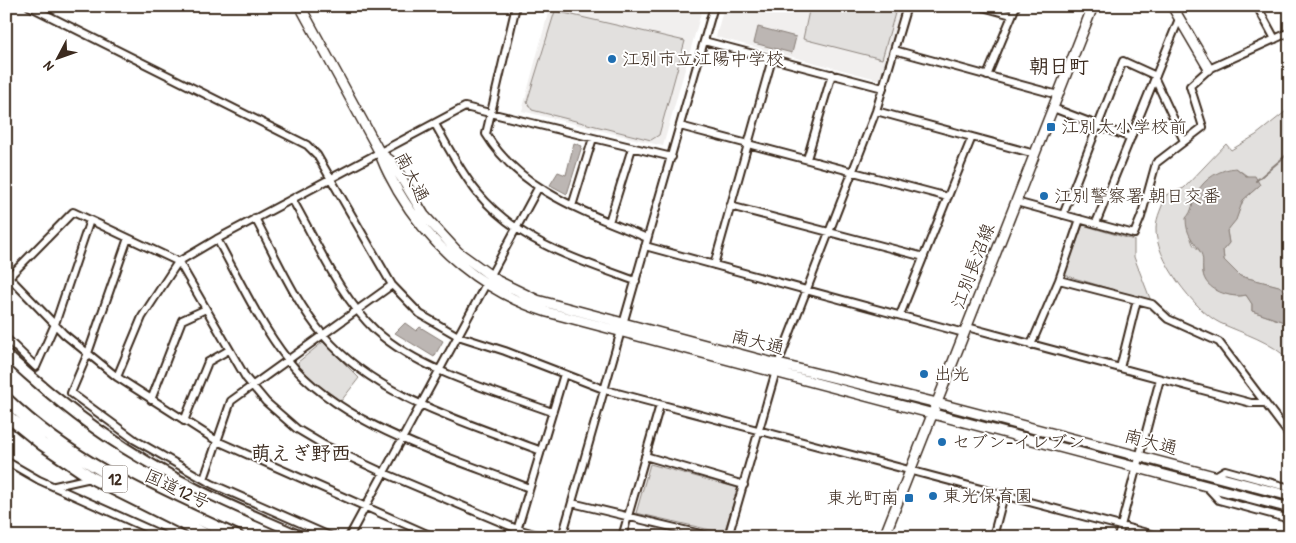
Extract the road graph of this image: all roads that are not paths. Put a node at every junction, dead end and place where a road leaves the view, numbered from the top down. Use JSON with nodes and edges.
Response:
{"nodes":[{"id":1,"x":29,"y":6,"type":"edge"},
{"id":2,"x":300,"y":6,"type":"edge"},
{"id":3,"x":516,"y":6,"type":"edge"},
{"id":4,"x":714,"y":6,"type":"edge"},
{"id":5,"x":907,"y":6,"type":"edge"},
{"id":6,"x":979,"y":6,"type":"edge"},
{"id":7,"x":1016,"y":6,"type":"edge"},
{"id":8,"x":1093,"y":6,"type":"edge"},
{"id":9,"x":1172,"y":6,"type":"edge"},
{"id":10,"x":1257,"y":6,"type":"edge"},
{"id":11,"x":1012,"y":15,"type":"junction"},
{"id":12,"x":1179,"y":19,"type":"junction"},
{"id":13,"x":1290,"y":32,"type":"edge"},
{"id":14,"x":1275,"y":38,"type":"junction"},
{"id":15,"x":704,"y":41,"type":"junction"},
{"id":16,"x":894,"y":50,"type":"junction"},
{"id":17,"x":772,"y":58,"type":"junction"},
{"id":18,"x":1209,"y":69,"type":"junction"},
{"id":19,"x":832,"y":74,"type":"junction"},
{"id":20,"x":988,"y":76,"type":"junction"},
{"id":21,"x":1156,"y":77,"type":"junction"},
{"id":22,"x":883,"y":88,"type":"junction"},
{"id":23,"x":1058,"y":95,"type":"junction"},
{"id":24,"x":1053,"y":108,"type":"junction"},
{"id":25,"x":876,"y":111,"type":"junction"},
{"id":26,"x":490,"y":113,"type":"junction"},
{"id":27,"x":435,"y":124,"type":"junction"},
{"id":28,"x":680,"y":126,"type":"junction"},
{"id":29,"x":1098,"y":126,"type":"junction"},
{"id":30,"x":972,"y":137,"type":"junction"},
{"id":31,"x":593,"y":138,"type":"junction"},
{"id":32,"x":1131,"y":138,"type":"junction"},
{"id":33,"x":1184,"y":141,"type":"junction"},
{"id":34,"x":749,"y":144,"type":"junction"},
{"id":35,"x":632,"y":148,"type":"junction"},
{"id":36,"x":380,"y":152,"type":"junction"},
{"id":37,"x":1035,"y":154,"type":"junction"},
{"id":38,"x":672,"y":157,"type":"junction"},
{"id":39,"x":807,"y":160,"type":"junction"},
{"id":40,"x":852,"y":172,"type":"junction"},
{"id":41,"x":330,"y":178,"type":"junction"},
{"id":42,"x":538,"y":188,"type":"junction"},
{"id":43,"x":948,"y":197,"type":"junction"},
{"id":44,"x":292,"y":198,"type":"junction"},
{"id":45,"x":1016,"y":202,"type":"junction"},
{"id":46,"x":572,"y":206,"type":"junction"},
{"id":47,"x":730,"y":206,"type":"junction"},
{"id":48,"x":1063,"y":215,"type":"junction"},
{"id":49,"x":255,"y":218,"type":"junction"},
{"id":50,"x":1080,"y":219,"type":"junction"},
{"id":51,"x":90,"y":220,"type":"junction"},
{"id":52,"x":609,"y":222,"type":"junction"},
{"id":53,"x":1096,"y":224,"type":"junction"},
{"id":54,"x":516,"y":229,"type":"junction"},
{"id":55,"x":828,"y":232,"type":"junction"},
{"id":56,"x":128,"y":238,"type":"junction"},
{"id":57,"x":647,"y":238,"type":"junction"},
{"id":58,"x":217,"y":239,"type":"junction"},
{"id":59,"x":645,"y":246,"type":"junction"},
{"id":60,"x":924,"y":257,"type":"junction"},
{"id":61,"x":178,"y":262,"type":"junction"},
{"id":62,"x":714,"y":265,"type":"junction"},
{"id":63,"x":8,"y":279,"type":"edge"},
{"id":64,"x":636,"y":280,"type":"junction"},
{"id":65,"x":1058,"y":280,"type":"junction"},
{"id":66,"x":489,"y":281,"type":"junction"},
{"id":67,"x":392,"y":285,"type":"junction"},
{"id":68,"x":806,"y":290,"type":"junction"},
{"id":69,"x":1138,"y":300,"type":"junction"},
{"id":70,"x":206,"y":308,"type":"junction"},
{"id":71,"x":358,"y":310,"type":"junction"},
{"id":72,"x":900,"y":316,"type":"junction"},
{"id":73,"x":54,"y":324,"type":"junction"},
{"id":74,"x":623,"y":328,"type":"junction"},
{"id":75,"x":965,"y":330,"type":"junction"},
{"id":76,"x":323,"y":335,"type":"junction"},
{"id":77,"x":458,"y":336,"type":"junction"},
{"id":78,"x":6,"y":338,"type":"edge"},
{"id":79,"x":1031,"y":344,"type":"junction"},
{"id":80,"x":229,"y":350,"type":"junction"},
{"id":81,"x":88,"y":353,"type":"junction"},
{"id":82,"x":289,"y":361,"type":"junction"},
{"id":83,"x":1120,"y":368,"type":"junction"},
{"id":84,"x":776,"y":369,"type":"junction"},
{"id":85,"x":440,"y":370,"type":"junction"},
{"id":86,"x":564,"y":374,"type":"junction"},
{"id":87,"x":117,"y":378,"type":"junction"},
{"id":88,"x":1160,"y":379,"type":"junction"},
{"id":89,"x":253,"y":387,"type":"junction"},
{"id":90,"x":606,"y":390,"type":"junction"},
{"id":91,"x":6,"y":399,"type":"edge"},
{"id":92,"x":151,"y":400,"type":"junction"},
{"id":93,"x":937,"y":403,"type":"junction"},
{"id":94,"x":1265,"y":403,"type":"junction"},
{"id":95,"x":421,"y":404,"type":"junction"},
{"id":96,"x":660,"y":405,"type":"junction"},
{"id":97,"x":552,"y":412,"type":"junction"},
{"id":98,"x":6,"y":415,"type":"edge"},
{"id":99,"x":932,"y":415,"type":"junction"},
{"id":100,"x":184,"y":421,"type":"junction"},
{"id":101,"x":759,"y":431,"type":"junction"},
{"id":102,"x":1290,"y":436,"type":"edge"},
{"id":103,"x":402,"y":438,"type":"junction"},
{"id":104,"x":217,"y":441,"type":"junction"},
{"id":105,"x":541,"y":451,"type":"junction"},
{"id":106,"x":645,"y":456,"type":"junction"},
{"id":107,"x":1141,"y":456,"type":"junction"},
{"id":108,"x":6,"y":462,"type":"edge"},
{"id":109,"x":1138,"y":466,"type":"junction"},
{"id":110,"x":910,"y":470,"type":"junction"},
{"id":111,"x":384,"y":473,"type":"junction"},
{"id":112,"x":1215,"y":476,"type":"junction"},
{"id":113,"x":92,"y":478,"type":"junction"},
{"id":114,"x":204,"y":479,"type":"junction"},
{"id":115,"x":744,"y":485,"type":"junction"},
{"id":116,"x":1206,"y":485,"type":"junction"},
{"id":117,"x":53,"y":486,"type":"junction"},
{"id":118,"x":1290,"y":487,"type":"edge"},
{"id":119,"x":529,"y":488,"type":"junction"},
{"id":120,"x":1004,"y":495,"type":"junction"},
{"id":121,"x":1290,"y":496,"type":"edge"},
{"id":122,"x":572,"y":503,"type":"junction"},
{"id":123,"x":366,"y":507,"type":"junction"},
{"id":124,"x":1290,"y":508,"type":"edge"},
{"id":125,"x":628,"y":516,"type":"junction"},
{"id":126,"x":1290,"y":519,"type":"edge"},
{"id":127,"x":1121,"y":526,"type":"junction"},
{"id":128,"x":517,"y":529,"type":"junction"},
{"id":129,"x":885,"y":534,"type":"edge"},
{"id":130,"x":166,"y":537,"type":"edge"},
{"id":131,"x":210,"y":537,"type":"edge"},
{"id":132,"x":238,"y":537,"type":"edge"},
{"id":133,"x":332,"y":537,"type":"edge"},
{"id":134,"x":349,"y":537,"type":"edge"},
{"id":135,"x":434,"y":537,"type":"edge"},
{"id":136,"x":515,"y":537,"type":"edge"},
{"id":137,"x":545,"y":537,"type":"edge"},
{"id":138,"x":562,"y":537,"type":"edge"},
{"id":139,"x":622,"y":537,"type":"edge"},
{"id":140,"x":713,"y":537,"type":"edge"},
{"id":141,"x":728,"y":537,"type":"edge"},
{"id":142,"x":907,"y":537,"type":"edge"},
{"id":143,"x":993,"y":537,"type":"edge"},
{"id":144,"x":1118,"y":537,"type":"edge"},
{"id":145,"x":1162,"y":537,"type":"edge"}],
"edges":[{"from":1,"to":41,"type":"street"},
{"from":2,"to":36,"type":"main road","name":"南大通"},
{"from":3,"to":26,"type":"street"},
{"from":4,"to":15,"type":"street"},
{"from":5,"to":16,"type":"street"},
{"from":6,"to":11,"type":"street"},
{"from":7,"to":11,"type":"street"},
{"from":8,"to":23,"type":"main road","name":"江別長沼線"},
{"from":9,"to":12,"type":"main road"},
{"from":10,"to":14,"type":"street"},
{"from":11,"to":20,"type":"street"},
{"from":12,"to":18,"type":"main road"},
{"from":12,"to":21,"type":"street"},
{"from":13,"to":14,"type":"street"},
{"from":14,"to":18,"type":"street"},
{"from":15,"to":17,"type":"street"},
{"from":15,"to":28,"type":"street"},
{"from":16,"to":20,"type":"street"},
{"from":16,"to":22,"type":"street"},
{"from":17,"to":19,"type":"street"},
{"from":17,"to":34,"type":"street"},
{"from":18,"to":33,"type":"street"},
{"from":19,"to":22,"type":"street"},
{"from":19,"to":39,"type":"street"},
{"from":20,"to":23,"type":"street"},
{"from":21,"to":29,"type":"street"},
{"from":21,"to":32,"type":"street"},
{"from":21,"to":33,"type":"street"},
{"from":22,"to":25,"type":"street"},
{"from":23,"to":24,"type":"main road","name":"江別長沼線"},
{"from":24,"to":29,"type":"street"},
{"from":24,"to":37,"type":"main road","name":"江別長沼線"},
{"from":25,"to":30,"type":"street"},
{"from":25,"to":40,"type":"street"},
{"from":26,"to":27,"type":"street"},
{"from":26,"to":31,"type":"street"},
{"from":26,"to":42,"type":"street"},
{"from":27,"to":36,"type":"street"},
{"from":27,"to":54,"type":"street"},
{"from":28,"to":34,"type":"street"},
{"from":28,"to":38,"type":"street"},
{"from":29,"to":32,"type":"street"},
{"from":29,"to":48,"type":"street"},
{"from":30,"to":37,"type":"street"},
{"from":30,"to":43,"type":"street"},
{"from":31,"to":35,"type":"street"},
{"from":31,"to":46,"type":"street"},
{"from":32,"to":53,"type":"street"},
{"from":33,"to":53,"type":"street"},
{"from":34,"to":39,"type":"street"},
{"from":34,"to":47,"type":"street"},
{"from":35,"to":38,"type":"street"},
{"from":35,"to":52,"type":"street"},
{"from":36,"to":41,"type":"street"},
{"from":36,"to":66,"type":"main road","name":"南大通"},
{"from":37,"to":45,"type":"main road","name":"江別長沼線"},
{"from":38,"to":57,"type":"street"},
{"from":39,"to":40,"type":"street"},
{"from":40,"to":43,"type":"street"},
{"from":40,"to":55,"type":"street"},
{"from":41,"to":44,"type":"street"},
{"from":41,"to":67,"type":"street"},
{"from":42,"to":46,"type":"street"},
{"from":42,"to":54,"type":"street"},
{"from":43,"to":60,"type":"street"},
{"from":44,"to":49,"type":"street"},
{"from":44,"to":71,"type":"street"},
{"from":45,"to":48,"type":"street"},
{"from":45,"to":75,"type":"main road","name":"江別長沼線"},
{"from":46,"to":52,"type":"street"},
{"from":47,"to":55,"type":"street"},
{"from":47,"to":62,"type":"street"},
{"from":48,"to":50,"type":"street"},
{"from":49,"to":58,"type":"street"},
{"from":49,"to":76,"type":"street"},
{"from":50,"to":53,"type":"street"},
{"from":50,"to":65,"type":"street"},
{"from":51,"to":56,"type":"street"},
{"from":51,"to":63,"type":"street"},
{"from":51,"to":73,"type":"street"},
{"from":52,"to":57,"type":"street"},
{"from":54,"to":64,"type":"street"},
{"from":54,"to":66,"type":"street"},
{"from":55,"to":60,"type":"street"},
{"from":55,"to":68,"type":"street"},
{"from":56,"to":61,"type":"street"},
{"from":56,"to":81,"type":"street"},
{"from":57,"to":59,"type":"street"},
{"from":58,"to":61,"type":"street"},
{"from":58,"to":82,"type":"street"},
{"from":59,"to":62,"type":"street"},
{"from":59,"to":64,"type":"street"},
{"from":60,"to":72,"type":"street"},
{"from":61,"to":70,"type":"street"},
{"from":61,"to":87,"type":"street"},
{"from":62,"to":68,"type":"street"},
{"from":63,"to":73,"type":"street"},
{"from":64,"to":74,"type":"street"},
{"from":65,"to":69,"type":"street"},
{"from":65,"to":79,"type":"street"},
{"from":66,"to":74,"type":"main road","name":"南大通"},
{"from":66,"to":77,"type":"street"},
{"from":67,"to":71,"type":"street"},
{"from":67,"to":77,"type":"street"},
{"from":68,"to":72,"type":"street"},
{"from":68,"to":84,"type":"street"},
{"from":69,"to":83,"type":"street"},
{"from":69,"to":94,"type":"street"},
{"from":70,"to":80,"type":"street"},
{"from":70,"to":92,"type":"street"},
{"from":71,"to":76,"type":"street"},
{"from":71,"to":85,"type":"street"},
{"from":72,"to":75,"type":"street"},
{"from":73,"to":78,"type":"street"},
{"from":73,"to":81,"type":"street"},
{"from":74,"to":84,"type":"main road","name":"南大通"},
{"from":74,"to":90,"type":"street"},
{"from":75,"to":79,"type":"street"},
{"from":75,"to":93,"type":"main road","name":"江別長沼線"},
{"from":76,"to":82,"type":"street"},
{"from":76,"to":95,"type":"street"},
{"from":77,"to":85,"type":"street"},
{"from":77,"to":86,"type":"street"},
{"from":79,"to":83,"type":"street"},
{"from":80,"to":89,"type":"street"},
{"from":80,"to":100,"type":"street"},
{"from":81,"to":87,"type":"street"},
{"from":81,"to":114,"type":"street"},
{"from":82,"to":89,"type":"street"},
{"from":82,"to":103,"type":"street"},
{"from":83,"to":88,"type":"street"},
{"from":84,"to":93,"type":"main road","name":"南大通"},
{"from":84,"to":99,"type":"main road","name":"南大通"},
{"from":84,"to":101,"type":"street"},
{"from":85,"to":95,"type":"street"},
{"from":85,"to":97,"type":"street"},
{"from":86,"to":90,"type":"street"},
{"from":86,"to":97,"type":"street"},
{"from":87,"to":92,"type":"street"},
{"from":88,"to":94,"type":"street"},
{"from":88,"to":107,"type":"street"},
{"from":89,"to":104,"type":"street"},
{"from":89,"to":111,"type":"street"},
{"from":90,"to":96,"type":"street"},
{"from":90,"to":122,"type":"street"},
{"from":91,"to":132,"type":"highway","name":"国道12号","number":"12"},
{"from":92,"to":100,"type":"street"},
{"from":93,"to":99,"type":"main road","name":"江別長沼線"},
{"from":93,"to":107,"type":"main road","name":"南大通"},
{"from":94,"to":102,"type":"street"},
{"from":95,"to":103,"type":"street"},
{"from":95,"to":105,"type":"street"},
{"from":96,"to":101,"type":"street"},
{"from":96,"to":106,"type":"street"},
{"from":97,"to":105,"type":"street"},
{"from":98,"to":113,"type":"highway","name":"国道12号","number":"12"},
{"from":99,"to":109,"type":"main road","name":"南大通"},
{"from":99,"to":110,"type":"main road","name":"江別長沼線"},
{"from":100,"to":104,"type":"street"},
{"from":101,"to":110,"type":"street"},
{"from":101,"to":115,"type":"street"},
{"from":103,"to":111,"type":"street"},
{"from":103,"to":119,"type":"street"},
{"from":104,"to":114,"type":"street"},
{"from":104,"to":123,"type":"street"},
{"from":105,"to":119,"type":"street"},
{"from":106,"to":115,"type":"street"},
{"from":106,"to":125,"type":"street"},
{"from":107,"to":109,"type":"street"},
{"from":107,"to":112,"type":"main road","name":"南大通"},
{"from":108,"to":117,"type":"street"},
{"from":109,"to":116,"type":"main road","name":"南大通"},
{"from":109,"to":127,"type":"street"},
{"from":110,"to":120,"type":"street"},
{"from":110,"to":129,"type":"main road","name":"江別長沼線"},
{"from":111,"to":123,"type":"street"},
{"from":111,"to":128,"type":"street"},
{"from":112,"to":118,"type":"street"},
{"from":112,"to":121,"type":"main road","name":"南大通"},
{"from":113,"to":117,"type":"street"},
{"from":113,"to":131,"type":"highway","name":"国道12号","number":"12"},
{"from":114,"to":133,"type":"street"},
{"from":115,"to":141,"type":"street"},
{"from":116,"to":124,"type":"main road","name":"南大通"},
{"from":116,"to":126,"type":"street"},
{"from":117,"to":130,"type":"street"},
{"from":119,"to":128,"type":"street"},
{"from":120,"to":127,"type":"street"},
{"from":120,"to":143,"type":"street"},
{"from":122,"to":125,"type":"street"},
{"from":122,"to":138,"type":"street"},
{"from":123,"to":134,"type":"street"},
{"from":123,"to":135,"type":"street"},
{"from":125,"to":139,"type":"street"},
{"from":125,"to":140,"type":"street"},
{"from":127,"to":144,"type":"street"},
{"from":127,"to":145,"type":"street"},
{"from":128,"to":136,"type":"street"},
{"from":128,"to":137,"type":"street"},
{"from":129,"to":142,"type":"street"}]}
